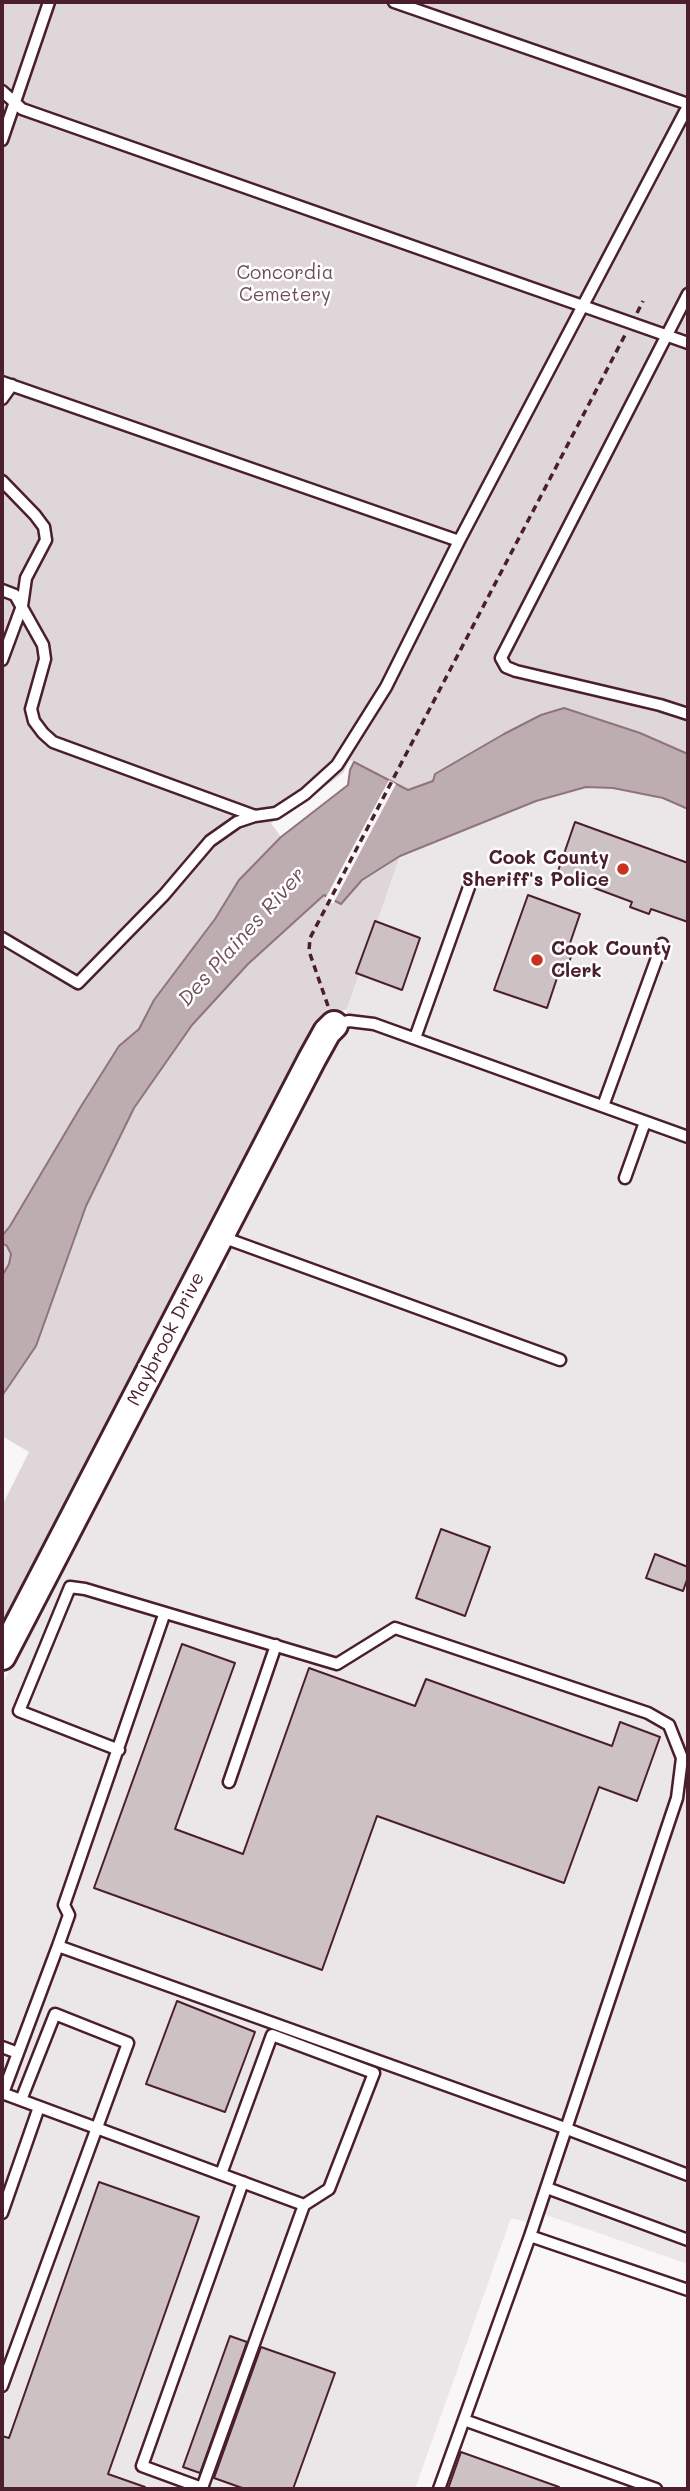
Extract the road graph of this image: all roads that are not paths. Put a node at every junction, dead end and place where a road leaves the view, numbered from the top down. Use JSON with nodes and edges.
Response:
{"nodes":[{"id":1,"x":50,"y":2,"type":"edge"},
{"id":2,"x":394,"y":2,"type":"edge"},
{"id":3,"x":2,"y":91,"type":"edge"},
{"id":4,"x":15,"y":102,"type":"junction"},
{"id":5,"x":688,"y":105,"type":"edge"},
{"id":6,"x":2,"y":140,"type":"edge"},
{"id":7,"x":688,"y":294,"type":"edge"},
{"id":8,"x":582,"y":307,"type":"junction"},
{"id":9,"x":667,"y":336,"type":"junction"},
{"id":10,"x":688,"y":343,"type":"edge"},
{"id":11,"x":7,"y":384,"type":"edge"},
{"id":12,"x":2,"y":399,"type":"edge"},
{"id":13,"x":2,"y":481,"type":"edge"},
{"id":14,"x":459,"y":541,"type":"junction"},
{"id":15,"x":2,"y":590,"type":"edge"},
{"id":16,"x":22,"y":606,"type":"junction"},
{"id":17,"x":2,"y":660,"type":"edge"},
{"id":18,"x":688,"y":714,"type":"edge"},
{"id":19,"x":255,"y":816,"type":"junction"},
{"id":20,"x":469,"y":887,"type":"dead end"},
{"id":21,"x":2,"y":938,"type":"edge"},
{"id":22,"x":662,"y":944,"type":"dead end"},
{"id":23,"x":334,"y":1025,"type":"joint"},
{"id":24,"x":415,"y":1038,"type":"junction"},
{"id":25,"x":603,"y":1106,"type":"junction"},
{"id":26,"x":645,"y":1122,"type":"junction"},
{"id":27,"x":688,"y":1137,"type":"edge"},
{"id":28,"x":625,"y":1178,"type":"dead end"},
{"id":29,"x":220,"y":1237,"type":"junction"},
{"id":30,"x":560,"y":1360,"type":"dead end"},
{"id":31,"x":164,"y":1615,"type":"junction"},
{"id":32,"x":276,"y":1645,"type":"junction"},
{"id":33,"x":2,"y":1656,"type":"edge"},
{"id":34,"x":119,"y":1750,"type":"junction"},
{"id":35,"x":229,"y":1782,"type":"dead end"},
{"id":36,"x":58,"y":1946,"type":"junction"},
{"id":37,"x":2,"y":2047,"type":"edge"},
{"id":38,"x":18,"y":2053,"type":"junction"},
{"id":39,"x":3,"y":2093,"type":"edge"},
{"id":40,"x":21,"y":2100,"type":"junction"},
{"id":41,"x":39,"y":2107,"type":"junction"},
{"id":42,"x":96,"y":2128,"type":"junction"},
{"id":43,"x":567,"y":2129,"type":"junction"},
{"id":44,"x":221,"y":2174,"type":"junction"},
{"id":45,"x":688,"y":2175,"type":"edge"},
{"id":46,"x":243,"y":2182,"type":"junction"},
{"id":47,"x":547,"y":2188,"type":"junction"},
{"id":48,"x":304,"y":2205,"type":"junction"},
{"id":49,"x":2,"y":2213,"type":"edge"},
{"id":50,"x":530,"y":2236,"type":"junction"},
{"id":51,"x":688,"y":2240,"type":"edge"},
{"id":52,"x":688,"y":2290,"type":"edge"},
{"id":53,"x":2,"y":2386,"type":"edge"},
{"id":54,"x":464,"y":2420,"type":"junction"},
{"id":55,"x":439,"y":2489,"type":"edge"},
{"id":56,"x":656,"y":2489,"type":"edge"}],
"edges":[{"from":1,"to":4,"type":"lane"},
{"from":2,"to":5,"type":"lane"},
{"from":3,"to":4,"type":"lane"},
{"from":4,"to":6,"type":"lane"},
{"from":4,"to":8,"type":"lane"},
{"from":5,"to":8,"type":"lane"},
{"from":7,"to":9,"type":"lane"},
{"from":8,"to":9,"type":"lane"},
{"from":8,"to":14,"type":"lane"},
{"from":9,"to":10,"type":"lane"},
{"from":9,"to":18,"type":"lane"},
{"from":11,"to":12,"type":"lane"},
{"from":11,"to":14,"type":"lane"},
{"from":13,"to":16,"type":"lane"},
{"from":14,"to":19,"type":"lane"},
{"from":15,"to":16,"type":"lane"},
{"from":16,"to":17,"type":"lane"},
{"from":16,"to":19,"type":"lane"},
{"from":19,"to":21,"type":"lane"},
{"from":20,"to":24,"type":"lane"},
{"from":22,"to":25,"type":"lane"},
{"from":23,"to":24,"type":"lane"},
{"from":23,"to":29,"type":"street","name":"Maybrook Drive"},
{"from":24,"to":25,"type":"lane"},
{"from":25,"to":26,"type":"lane"},
{"from":26,"to":27,"type":"lane"},
{"from":26,"to":28,"type":"lane"},
{"from":29,"to":30,"type":"lane"},
{"from":29,"to":33,"type":"street","name":"Maybrook Drive"},
{"from":31,"to":32,"type":"lane"},
{"from":31,"to":34,"type":"lane"},
{"from":31,"to":34,"type":"lane"},
{"from":32,"to":35,"type":"lane"},
{"from":32,"to":43,"type":"lane"},
{"from":34,"to":36,"type":"lane"},
{"from":36,"to":38,"type":"lane"},
{"from":36,"to":43,"type":"lane"},
{"from":37,"to":38,"type":"lane"},
{"from":38,"to":39,"type":"lane"},
{"from":39,"to":40,"type":"lane"},
{"from":40,"to":41,"type":"lane"},
{"from":40,"to":42,"type":"lane"},
{"from":41,"to":42,"type":"lane"},
{"from":41,"to":49,"type":"lane"},
{"from":42,"to":44,"type":"lane"},
{"from":42,"to":53,"type":"lane"},
{"from":43,"to":45,"type":"lane"},
{"from":43,"to":47,"type":"lane"},
{"from":44,"to":46,"type":"lane"},
{"from":44,"to":48,"type":"lane"},
{"from":46,"to":48,"type":"lane"},
{"from":46,"to":48,"type":"lane"},
{"from":47,"to":50,"type":"lane"},
{"from":47,"to":51,"type":"lane"},
{"from":50,"to":52,"type":"lane"},
{"from":50,"to":54,"type":"lane"},
{"from":54,"to":55,"type":"lane"},
{"from":54,"to":56,"type":"lane"}]}
